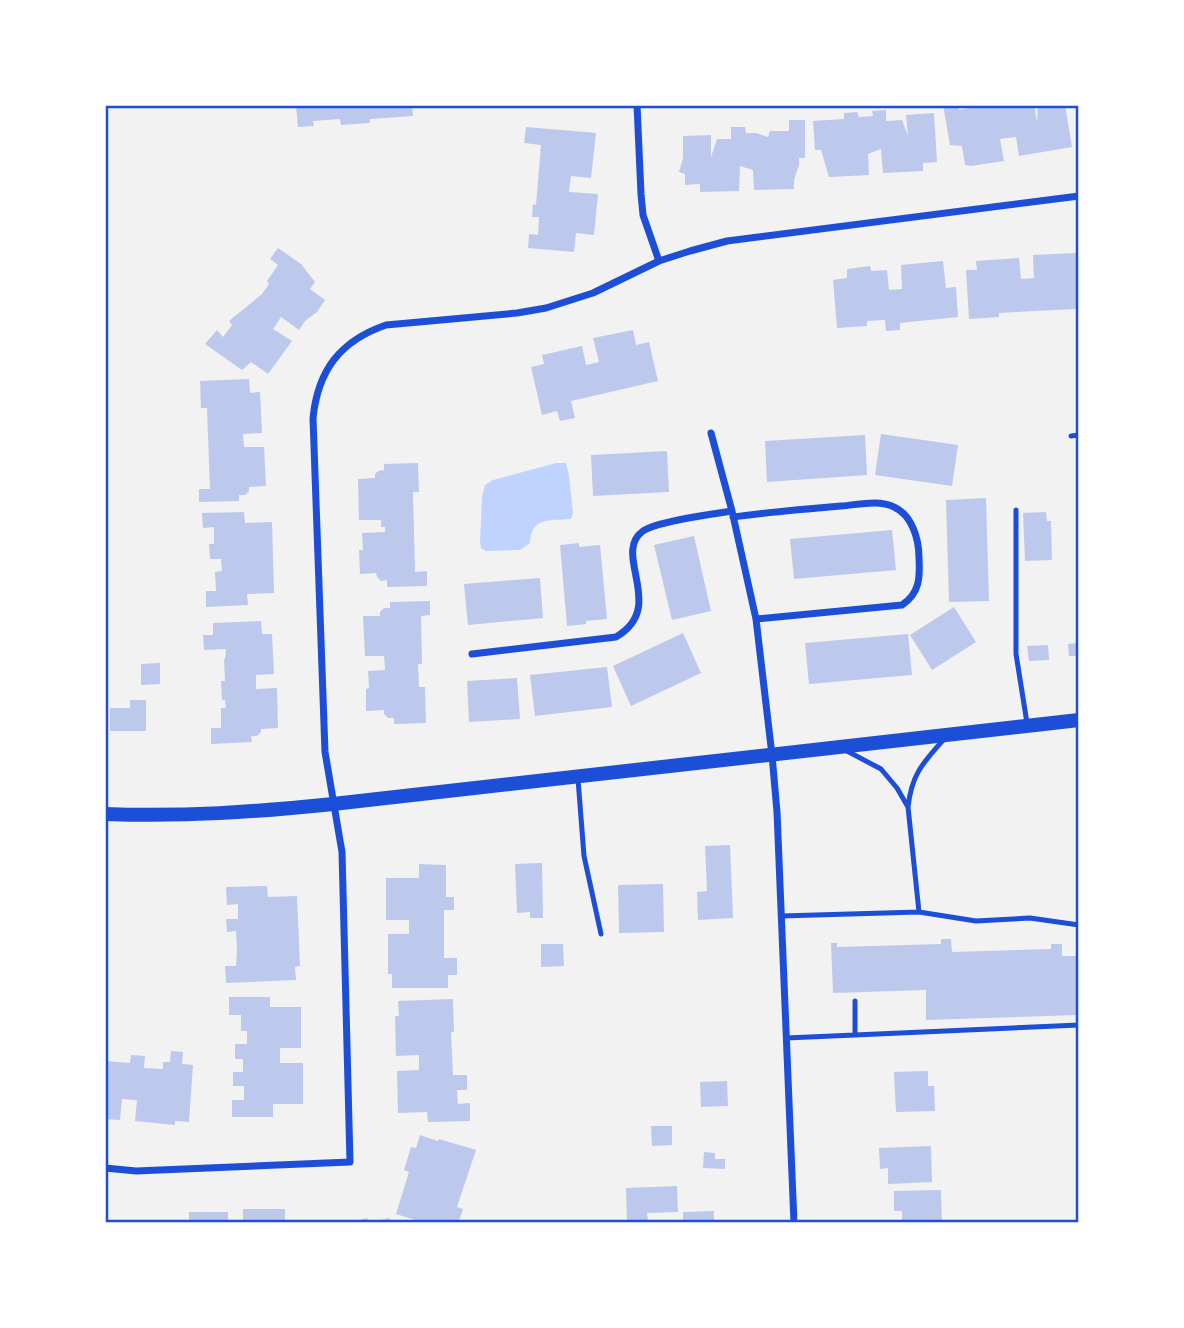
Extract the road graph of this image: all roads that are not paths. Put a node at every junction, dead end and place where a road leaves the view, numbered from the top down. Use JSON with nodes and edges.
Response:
{"nodes":[{"id":1,"x":637,"y":105,"type":"edge"},
{"id":2,"x":1079,"y":196,"type":"edge"},
{"id":3,"x":659,"y":261,"type":"junction"},
{"id":4,"x":711,"y":433,"type":"dead end"},
{"id":5,"x":1079,"y":435,"type":"edge"},
{"id":6,"x":1071,"y":436,"type":"dead end"},
{"id":7,"x":1016,"y":510,"type":"dead end"},
{"id":8,"x":733,"y":514,"type":"junction"},
{"id":9,"x":755,"y":619,"type":"junction"},
{"id":10,"x":472,"y":654,"type":"dead end"},
{"id":11,"x":1079,"y":720,"type":"edge"},
{"id":12,"x":1027,"y":726,"type":"junction"},
{"id":13,"x":948,"y":735,"type":"junction"},
{"id":14,"x":841,"y":748,"type":"junction"},
{"id":15,"x":772,"y":755,"type":"junction"},
{"id":16,"x":578,"y":776,"type":"junction"},
{"id":17,"x":333,"y":804,"type":"junction"},
{"id":18,"x":908,"y":807,"type":"junction"},
{"id":19,"x":105,"y":814,"type":"edge"},
{"id":20,"x":919,"y":912,"type":"junction"},
{"id":21,"x":781,"y":916,"type":"junction"},
{"id":22,"x":1079,"y":925,"type":"edge"},
{"id":23,"x":601,"y":934,"type":"dead end"},
{"id":24,"x":855,"y":1001,"type":"dead end"},
{"id":25,"x":1079,"y":1025,"type":"edge"},
{"id":26,"x":855,"y":1035,"type":"junction"},
{"id":27,"x":786,"y":1038,"type":"junction"},
{"id":28,"x":105,"y":1168,"type":"edge"},
{"id":29,"x":794,"y":1223,"type":"edge"}],
"edges":[{"from":1,"to":3,"type":"street"},
{"from":2,"to":3,"type":"street"},
{"from":3,"to":17,"type":"street"},
{"from":4,"to":8,"type":"street"},
{"from":5,"to":6,"type":"lane"},
{"from":7,"to":12,"type":"lane"},
{"from":8,"to":9,"type":"street"},
{"from":8,"to":9,"type":"street"},
{"from":8,"to":10,"type":"street"},
{"from":9,"to":15,"type":"street"},
{"from":11,"to":12,"type":"main road"},
{"from":12,"to":13,"type":"main road"},
{"from":13,"to":14,"type":"main road"},
{"from":13,"to":18,"type":"lane"},
{"from":14,"to":15,"type":"main road"},
{"from":14,"to":18,"type":"lane"},
{"from":15,"to":16,"type":"main road"},
{"from":15,"to":21,"type":"street"},
{"from":16,"to":17,"type":"main road"},
{"from":16,"to":23,"type":"lane"},
{"from":17,"to":19,"type":"main road"},
{"from":17,"to":28,"type":"street"},
{"from":18,"to":20,"type":"lane"},
{"from":20,"to":21,"type":"lane"},
{"from":20,"to":22,"type":"lane"},
{"from":21,"to":27,"type":"street"},
{"from":24,"to":26,"type":"lane"},
{"from":25,"to":26,"type":"lane"},
{"from":26,"to":27,"type":"lane"},
{"from":27,"to":29,"type":"street"}]}
